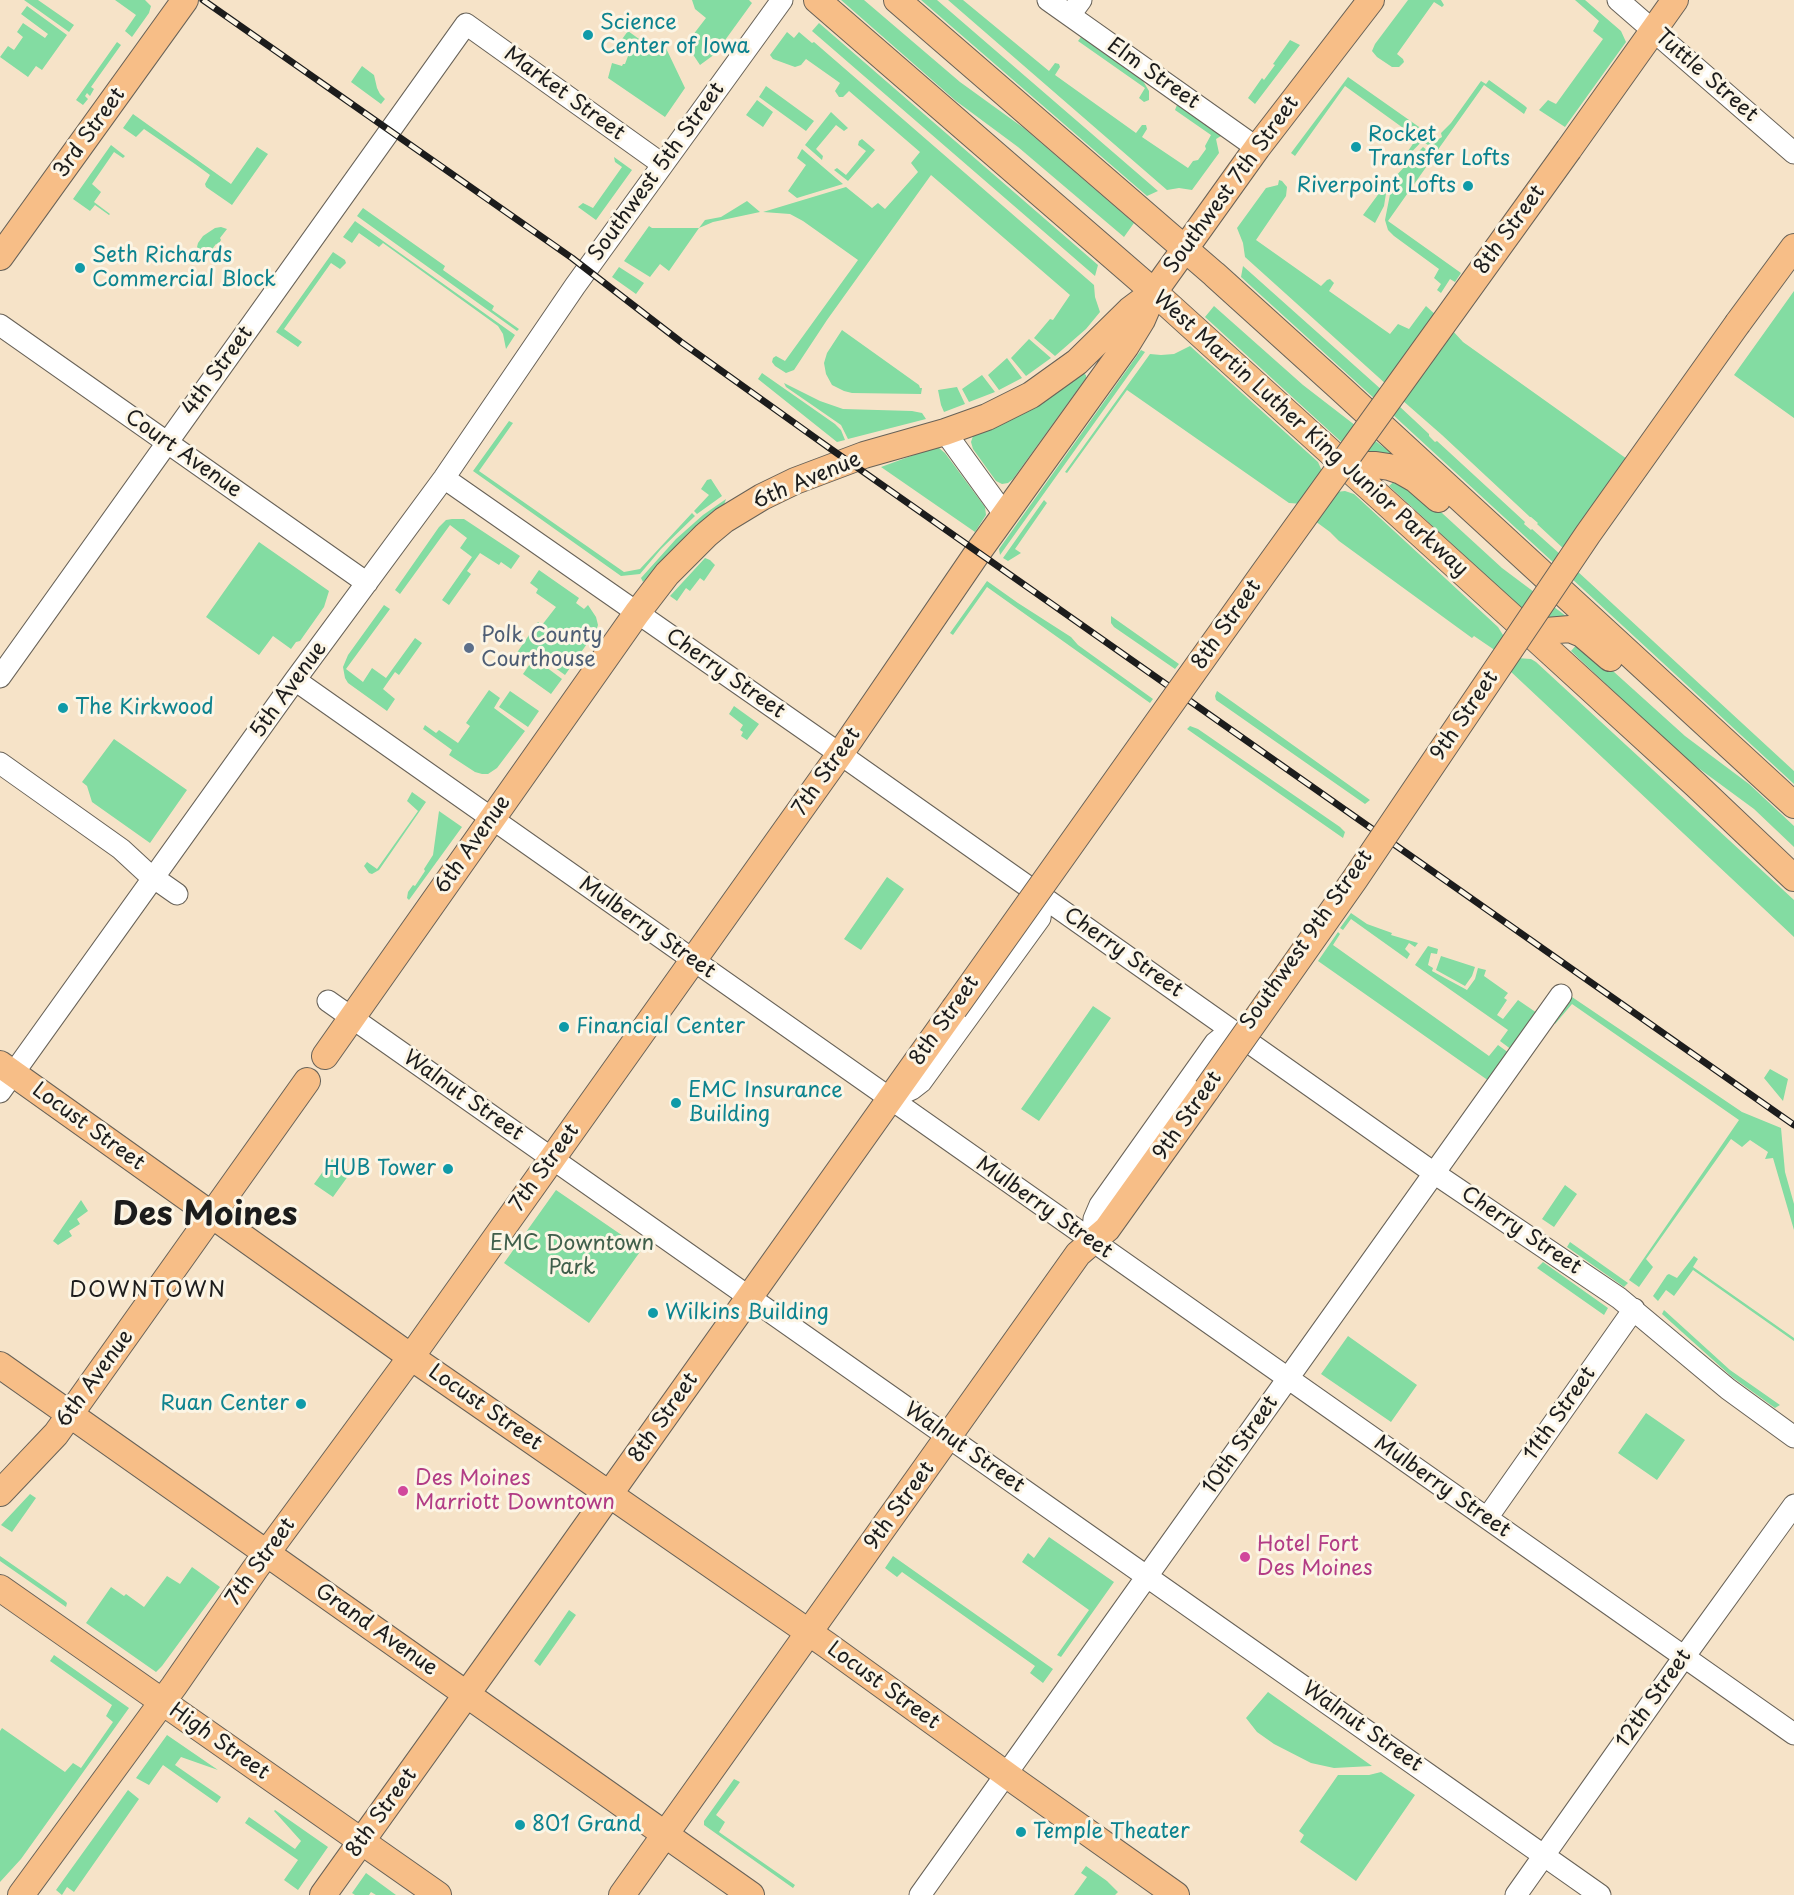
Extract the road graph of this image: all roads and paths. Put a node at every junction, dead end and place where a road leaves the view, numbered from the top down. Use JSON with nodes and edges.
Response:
{"nodes":[{"id":1,"x":782,"y":0,"type":"edge"},
{"id":2,"x":817,"y":0,"type":"edge"},
{"id":3,"x":897,"y":0,"type":"edge"},
{"id":4,"x":1048,"y":0,"type":"edge"},
{"id":5,"x":1371,"y":0,"type":"edge"},
{"id":6,"x":1618,"y":0,"type":"edge"},
{"id":7,"x":1676,"y":0,"type":"edge"},
{"id":8,"x":177,"y":3,"type":"edge"},
{"id":9,"x":1076,"y":8,"type":"edge"},
{"id":10,"x":466,"y":24,"type":"joint"},
{"id":11,"x":1654,"y":30,"type":"junction"},
{"id":12,"x":1257,"y":148,"type":"junction"},
{"id":13,"x":1794,"y":153,"type":"edge"},
{"id":14,"x":662,"y":164,"type":"junction"},
{"id":15,"x":1794,"y":247,"type":"edge"},
{"id":16,"x":1185,"y":249,"type":"junction"},
{"id":17,"x":0,"y":257,"type":"edge"},
{"id":18,"x":575,"y":286,"type":"joint"},
{"id":19,"x":1154,"y":292,"type":"junction"},
{"id":20,"x":0,"y":325,"type":"edge"},
{"id":21,"x":945,"y":432,"type":"junction"},
{"id":22,"x":167,"y":442,"type":"junction"},
{"id":23,"x":1345,"y":465,"type":"junction"},
{"id":24,"x":444,"y":478,"type":"junction"},
{"id":25,"x":1005,"y":515,"type":"junction"},
{"id":26,"x":978,"y":552,"type":"joint"},
{"id":27,"x":1544,"y":575,"type":"junction"},
{"id":28,"x":367,"y":583,"type":"junction"},
{"id":29,"x":637,"y":613,"type":"junction"},
{"id":30,"x":1533,"y":636,"type":"junction"},
{"id":31,"x":0,"y":677,"type":"edge"},
{"id":32,"x":295,"y":680,"type":"junction"},
{"id":33,"x":1727,"y":744,"type":"junction"},
{"id":34,"x":840,"y":754,"type":"junction"},
{"id":35,"x":0,"y":762,"type":"edge"},
{"id":36,"x":1794,"y":805,"type":"edge"},
{"id":37,"x":492,"y":818,"type":"junction"},
{"id":38,"x":153,"y":878,"type":"junction"},
{"id":39,"x":1794,"y":878,"type":"edge"},
{"id":40,"x":1039,"y":893,"type":"junction"},
{"id":41,"x":177,"y":894,"type":"dead end"},
{"id":42,"x":694,"y":961,"type":"junction"},
{"id":43,"x":1561,"y":995,"type":"dead end"},
{"id":44,"x":328,"y":1001,"type":"dead end"},
{"id":45,"x":352,"y":1018,"type":"junction"},
{"id":46,"x":1240,"y":1036,"type":"junction"},
{"id":47,"x":325,"y":1056,"type":"dead end"},
{"id":48,"x":4,"y":1076,"type":"edge"},
{"id":49,"x":307,"y":1081,"type":"dead end"},
{"id":50,"x":890,"y":1099,"type":"junction"},
{"id":51,"x":552,"y":1159,"type":"junction"},
{"id":52,"x":1434,"y":1173,"type":"junction"},
{"id":53,"x":213,"y":1216,"type":"junction"},
{"id":54,"x":1092,"y":1242,"type":"junction"},
{"id":55,"x":749,"y":1297,"type":"junction"},
{"id":56,"x":1634,"y":1310,"type":"junction"},
{"id":57,"x":411,"y":1357,"type":"junction"},
{"id":58,"x":0,"y":1365,"type":"edge"},
{"id":59,"x":1288,"y":1378,"type":"junction"},
{"id":60,"x":70,"y":1414,"type":"junction"},
{"id":61,"x":948,"y":1437,"type":"junction"},
{"id":62,"x":1794,"y":1437,"type":"edge"},
{"id":63,"x":0,"y":1493,"type":"edge"},
{"id":64,"x":610,"y":1494,"type":"junction"},
{"id":65,"x":1794,"y":1505,"type":"edge"},
{"id":66,"x":1486,"y":1518,"type":"junction"},
{"id":67,"x":267,"y":1553,"type":"junction"},
{"id":68,"x":1146,"y":1577,"type":"junction"},
{"id":69,"x":0,"y":1588,"type":"edge"},
{"id":70,"x":809,"y":1632,"type":"junction"},
{"id":71,"x":1684,"y":1657,"type":"junction"},
{"id":72,"x":467,"y":1694,"type":"junction"},
{"id":73,"x":162,"y":1702,"type":"junction"},
{"id":74,"x":1794,"y":1734,"type":"edge"},
{"id":75,"x":1006,"y":1775,"type":"junction"},
{"id":76,"x":665,"y":1835,"type":"junction"},
{"id":77,"x":362,"y":1841,"type":"junction"},
{"id":78,"x":1544,"y":1856,"type":"junction"},
{"id":79,"x":21,"y":1895,"type":"edge"},
{"id":80,"x":323,"y":1895,"type":"edge"},
{"id":81,"x":438,"y":1895,"type":"edge"},
{"id":82,"x":622,"y":1895,"type":"edge"},
{"id":83,"x":751,"y":1895,"type":"edge"},
{"id":84,"x":920,"y":1895,"type":"edge"},
{"id":85,"x":1176,"y":1895,"type":"edge"},
{"id":86,"x":1516,"y":1895,"type":"edge"},
{"id":87,"x":1600,"y":1895,"type":"edge"}],
"edges":[{"from":1,"to":14,"type":"street","name":"Southwest 5th Street"},
{"from":2,"to":19,"type":"main road","name":"West Martin Luther King Junior Parkway"},
{"from":3,"to":16,"type":"main road"},
{"from":4,"to":9,"type":"street","name":"Elm Street"},
{"from":5,"to":12,"type":"main road","name":"Southwest 7th Street"},
{"from":6,"to":11,"type":"street","name":"Tuttle Street"},
{"from":7,"to":11,"type":"main road","name":"8th Street"},
{"from":8,"to":17,"type":"main road","name":"3rd Street"},
{"from":9,"to":12,"type":"street","name":"Elm Street"},
{"from":10,"to":14,"type":"street","name":"Market Street"},
{"from":10,"to":22,"type":"street","name":"4th Street"},
{"from":11,"to":13,"type":"street","name":"Tuttle Street"},
{"from":11,"to":50,"type":"main road","name":"8th Street","bridge":true},
{"from":12,"to":16,"type":"main road","name":"Southwest 7th Street"},
{"from":14,"to":18,"type":"street","name":"Southwest 5th Street"},
{"from":15,"to":54,"type":"main road","name":"9th Street","bridge":true},
{"from":16,"to":19,"type":"main road","name":"Southwest 7th Street"},
{"from":16,"to":27,"type":"main road"},
{"from":18,"to":24,"type":"street","name":"5th Avenue"},
{"from":19,"to":21,"type":"main road","name":"6th Avenue"},
{"from":19,"to":23,"type":"main road","name":"West Martin Luther King Junior Parkway"},
{"from":19,"to":25,"type":"main road","name":"Southwest 7th Street"},
{"from":20,"to":22,"type":"street","name":"Court Avenue"},
{"from":21,"to":25,"type":"street"},
{"from":21,"to":29,"type":"main road","name":"6th Avenue"},
{"from":22,"to":28,"type":"street","name":"Court Avenue"},
{"from":22,"to":31,"type":"street","name":"4th Street"},
{"from":23,"to":27,"type":"main road"},
{"from":23,"to":30,"type":"main road","name":"West Martin Luther King Junior Parkway"},
{"from":24,"to":28,"type":"street","name":"5th Avenue"},
{"from":24,"to":29,"type":"street","name":"Cherry Street"},
{"from":25,"to":26,"type":"main road","name":"Southwest 7th Street"},
{"from":26,"to":34,"type":"main road","name":"7th Street"},
{"from":27,"to":33,"type":"main road"},
{"from":28,"to":32,"type":"street","name":"5th Avenue"},
{"from":29,"to":34,"type":"street","name":"Cherry Street"},
{"from":29,"to":37,"type":"main road","name":"6th Avenue"},
{"from":30,"to":33,"type":"main road"},
{"from":30,"to":39,"type":"main road","name":"West Martin Luther King Junior Parkway"},
{"from":30,"to":46,"type":"street","name":"Southwest 9th Street"},
{"from":32,"to":37,"type":"street","name":"Mulberry Street"},
{"from":32,"to":38,"type":"street","name":"5th Avenue"},
{"from":33,"to":36,"type":"main road"},
{"from":34,"to":40,"type":"street","name":"Cherry Street"},
{"from":34,"to":42,"type":"main road","name":"7th Street"},
{"from":35,"to":38,"type":"street"},
{"from":37,"to":42,"type":"street","name":"Mulberry Street"},
{"from":37,"to":45,"type":"main road","name":"6th Avenue"},
{"from":38,"to":41,"type":"street"},
{"from":38,"to":48,"type":"street","name":"5th Avenue"},
{"from":40,"to":46,"type":"street","name":"Cherry Street"},
{"from":40,"to":50,"type":"street"},
{"from":42,"to":50,"type":"street","name":"Mulberry Street"},
{"from":42,"to":51,"type":"main road","name":"7th Street"},
{"from":43,"to":52,"type":"street","name":"10th Street"},
{"from":44,"to":45,"type":"street","name":"Walnut Street"},
{"from":45,"to":47,"type":"main road","name":"6th Avenue"},
{"from":45,"to":51,"type":"street","name":"Walnut Street"},
{"from":46,"to":52,"type":"street","name":"Cherry Street"},
{"from":46,"to":54,"type":"street","name":"Southwest 9th Street"},
{"from":48,"to":53,"type":"main road","name":"Locust Street"},
{"from":49,"to":53,"type":"main road","name":"6th Avenue"},
{"from":50,"to":54,"type":"street","name":"Mulberry Street"},
{"from":50,"to":55,"type":"main road","name":"8th Street"},
{"from":51,"to":55,"type":"street","name":"Walnut Street"},
{"from":51,"to":57,"type":"main road","name":"7th Street"},
{"from":52,"to":56,"type":"street","name":"Cherry Street"},
{"from":52,"to":59,"type":"street","name":"10th Street"},
{"from":53,"to":57,"type":"main road","name":"Locust Street"},
{"from":53,"to":60,"type":"main road","name":"6th Avenue"},
{"from":54,"to":59,"type":"street","name":"Mulberry Street"},
{"from":54,"to":61,"type":"main road","name":"9th Street"},
{"from":55,"to":61,"type":"street","name":"Walnut Street"},
{"from":55,"to":64,"type":"main road","name":"8th Street"},
{"from":56,"to":62,"type":"street","name":"Cherry Street"},
{"from":56,"to":66,"type":"street","name":"11th Street"},
{"from":57,"to":64,"type":"main road","name":"Locust Street"},
{"from":57,"to":67,"type":"main road","name":"7th Street"},
{"from":58,"to":60,"type":"main road","name":"Grand Avenue"},
{"from":59,"to":66,"type":"street","name":"Mulberry Street"},
{"from":59,"to":68,"type":"street","name":"10th Street"},
{"from":60,"to":63,"type":"main road","name":"6th Avenue"},
{"from":60,"to":67,"type":"main road","name":"Grand Avenue"},
{"from":61,"to":68,"type":"street","name":"Walnut Street"},
{"from":61,"to":70,"type":"main road","name":"9th Street"},
{"from":64,"to":70,"type":"main road","name":"Locust Street"},
{"from":64,"to":72,"type":"main road","name":"8th Street"},
{"from":65,"to":71,"type":"street","name":"12th Street"},
{"from":66,"to":71,"type":"street","name":"Mulberry Street"},
{"from":67,"to":72,"type":"main road","name":"Grand Avenue"},
{"from":67,"to":73,"type":"main road","name":"7th Street"},
{"from":68,"to":75,"type":"street","name":"10th Street"},
{"from":68,"to":78,"type":"street","name":"Walnut Street"},
{"from":69,"to":73,"type":"main road","name":"High Street"},
{"from":70,"to":75,"type":"main road","name":"Locust Street"},
{"from":70,"to":76,"type":"main road","name":"9th Street"},
{"from":71,"to":74,"type":"street","name":"Mulberry Street"},
{"from":71,"to":78,"type":"street","name":"12th Street"},
{"from":72,"to":76,"type":"main road","name":"Grand Avenue"},
{"from":72,"to":77,"type":"main road","name":"8th Street"},
{"from":73,"to":77,"type":"main road","name":"High Street"},
{"from":73,"to":79,"type":"main road","name":"7th Street"},
{"from":75,"to":84,"type":"street","name":"10th Street"},
{"from":75,"to":85,"type":"main road","name":"Locust Street"},
{"from":76,"to":82,"type":"main road","name":"9th Street"},
{"from":76,"to":83,"type":"main road","name":"Grand Avenue"},
{"from":77,"to":80,"type":"main road","name":"8th Street"},
{"from":77,"to":81,"type":"main road","name":"High Street"},
{"from":78,"to":86,"type":"street","name":"12th Street"},
{"from":78,"to":87,"type":"street","name":"Walnut Street"}]}
